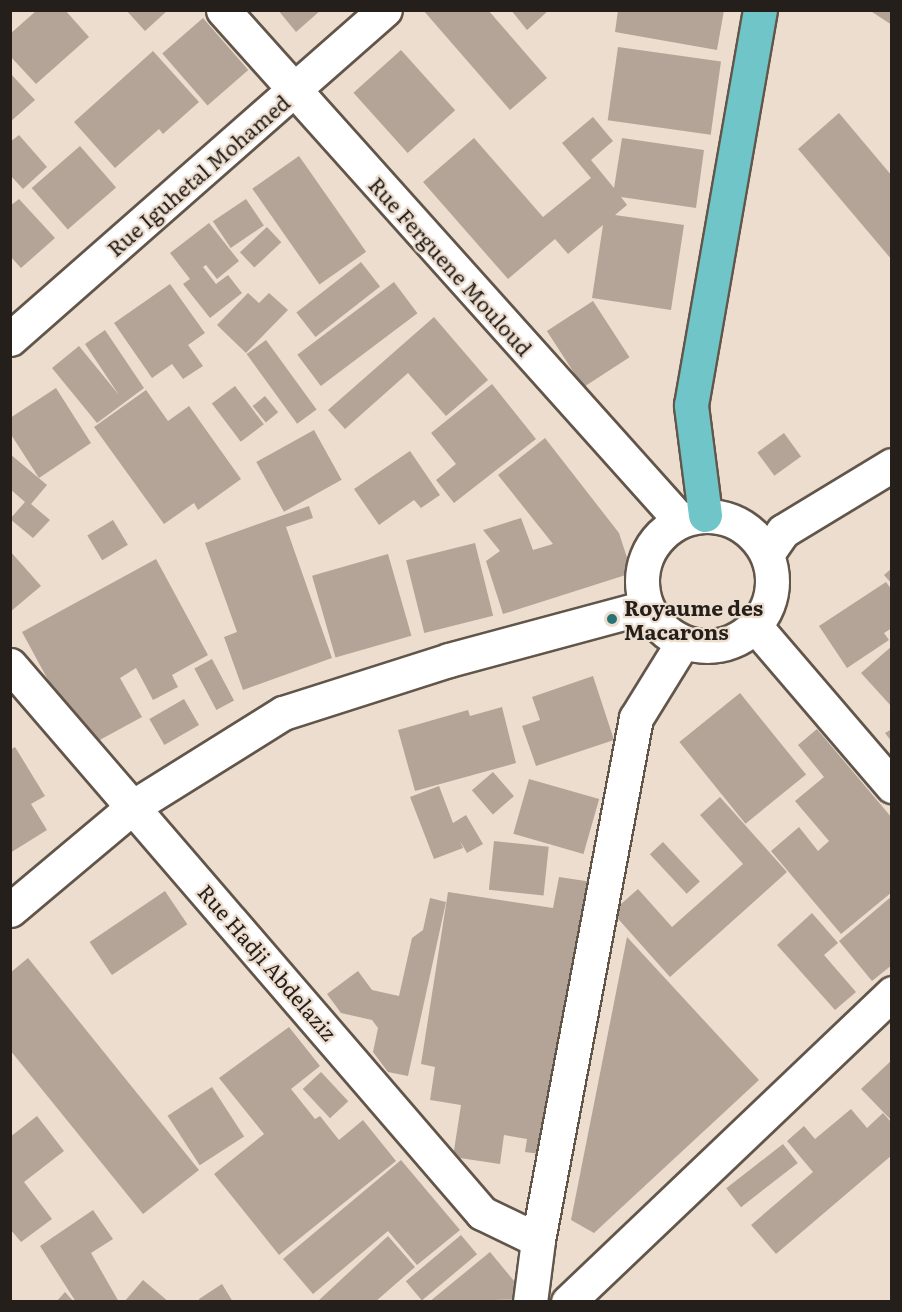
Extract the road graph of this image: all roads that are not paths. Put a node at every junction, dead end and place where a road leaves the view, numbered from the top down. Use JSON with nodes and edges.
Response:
{"nodes":[{"id":1,"x":223,"y":10,"type":"edge"},
{"id":2,"x":385,"y":10,"type":"edge"},
{"id":3,"x":759,"y":10,"type":"edge"},
{"id":4,"x":293,"y":91,"type":"junction"},
{"id":5,"x":10,"y":339,"type":"edge"},
{"id":6,"x":891,"y":465,"type":"edge"},
{"id":7,"x":692,"y":518,"type":"junction"},
{"id":8,"x":767,"y":554,"type":"junction"},
{"id":9,"x":646,"y":608,"type":"junction"},
{"id":10,"x":754,"y":626,"type":"junction"},
{"id":11,"x":683,"y":642,"type":"junction"},
{"id":12,"x":10,"y":665,"type":"edge"},
{"id":13,"x":891,"y":786,"type":"edge"},
{"id":14,"x":134,"y":806,"type":"junction"},
{"id":15,"x":10,"y":910,"type":"edge"},
{"id":16,"x":891,"y":993,"type":"edge"},
{"id":17,"x":538,"y":1240,"type":"junction"},
{"id":18,"x":530,"y":1302,"type":"edge"},
{"id":19,"x":568,"y":1302,"type":"edge"}],
"edges":[{"from":1,"to":4,"type":"street","name":"Rue Ferguene Mouloud"},
{"from":2,"to":4,"type":"street","name":"Rue Iguhetal Mohamed"},
{"from":3,"to":7,"type":"main road"},
{"from":4,"to":5,"type":"street","name":"Rue Iguhetal Mohamed"},
{"from":4,"to":7,"type":"street","name":"Rue Ferguene Mouloud"},
{"from":6,"to":8,"type":"street"},
{"from":7,"to":8,"type":"street"},
{"from":7,"to":9,"type":"street"},
{"from":8,"to":10,"type":"street"},
{"from":9,"to":11,"type":"street"},
{"from":9,"to":14,"type":"street"},
{"from":10,"to":11,"type":"street"},
{"from":10,"to":13,"type":"street"},
{"from":11,"to":17,"type":"street"},
{"from":12,"to":14,"type":"street","name":"Rue Hadji Abdelaziz"},
{"from":14,"to":15,"type":"street"},
{"from":14,"to":17,"type":"street","name":"Rue Hadji Abdelaziz"},
{"from":16,"to":19,"type":"street"},
{"from":17,"to":18,"type":"street"}]}
